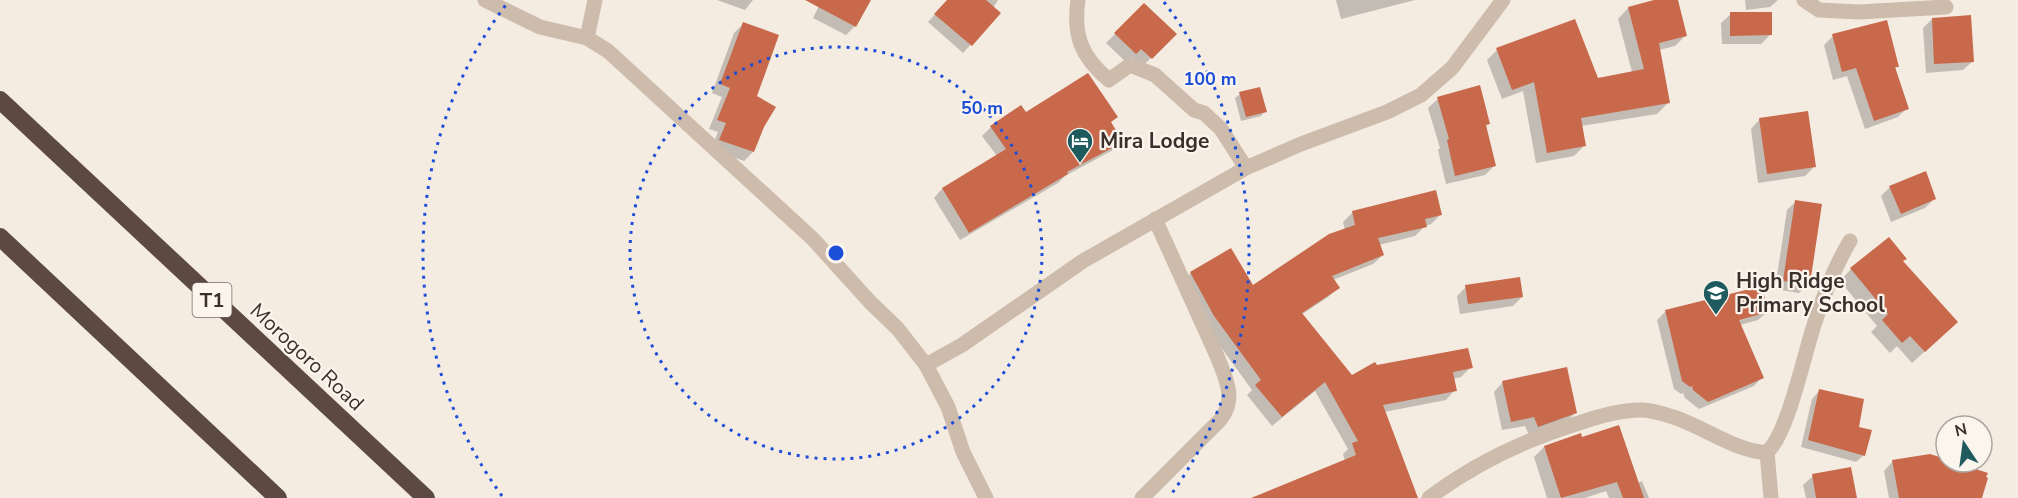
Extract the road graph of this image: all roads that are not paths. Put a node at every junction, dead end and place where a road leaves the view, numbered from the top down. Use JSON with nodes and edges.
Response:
{"nodes":[{"id":1,"x":485,"y":0,"type":"edge"},
{"id":2,"x":595,"y":0,"type":"edge"},
{"id":3,"x":1078,"y":0,"type":"edge"},
{"id":4,"x":1503,"y":0,"type":"edge"},
{"id":5,"x":1804,"y":0,"type":"edge"},
{"id":6,"x":1946,"y":7,"type":"dead end"},
{"id":7,"x":587,"y":38,"type":"junction"},
{"id":8,"x":0,"y":100,"type":"edge"},
{"id":9,"x":1246,"y":168,"type":"junction"},
{"id":10,"x":1155,"y":219,"type":"junction"},
{"id":11,"x":0,"y":237,"type":"edge"},
{"id":12,"x":1850,"y":241,"type":"dead end"},
{"id":13,"x":926,"y":365,"type":"junction"},
{"id":14,"x":1767,"y":452,"type":"junction"},
{"id":15,"x":278,"y":498,"type":"edge"},
{"id":16,"x":426,"y":498,"type":"edge"},
{"id":17,"x":986,"y":498,"type":"edge"},
{"id":18,"x":1142,"y":498,"type":"edge"},
{"id":19,"x":1429,"y":498,"type":"edge"},
{"id":20,"x":1771,"y":498,"type":"edge"}],
"edges":[{"from":1,"to":7,"type":"street"},
{"from":2,"to":7,"type":"street"},
{"from":3,"to":9,"type":"street"},
{"from":4,"to":9,"type":"street"},
{"from":5,"to":6,"type":"street"},
{"from":7,"to":13,"type":"street"},
{"from":8,"to":16,"type":"highway","name":"Morogoro Road","number":"T1"},
{"from":9,"to":10,"type":"street"},
{"from":10,"to":13,"type":"street"},
{"from":10,"to":18,"type":"street"},
{"from":11,"to":15,"type":"highway"},
{"from":12,"to":14,"type":"street"},
{"from":13,"to":17,"type":"street"},
{"from":14,"to":19,"type":"street"},
{"from":14,"to":20,"type":"street"}]}
